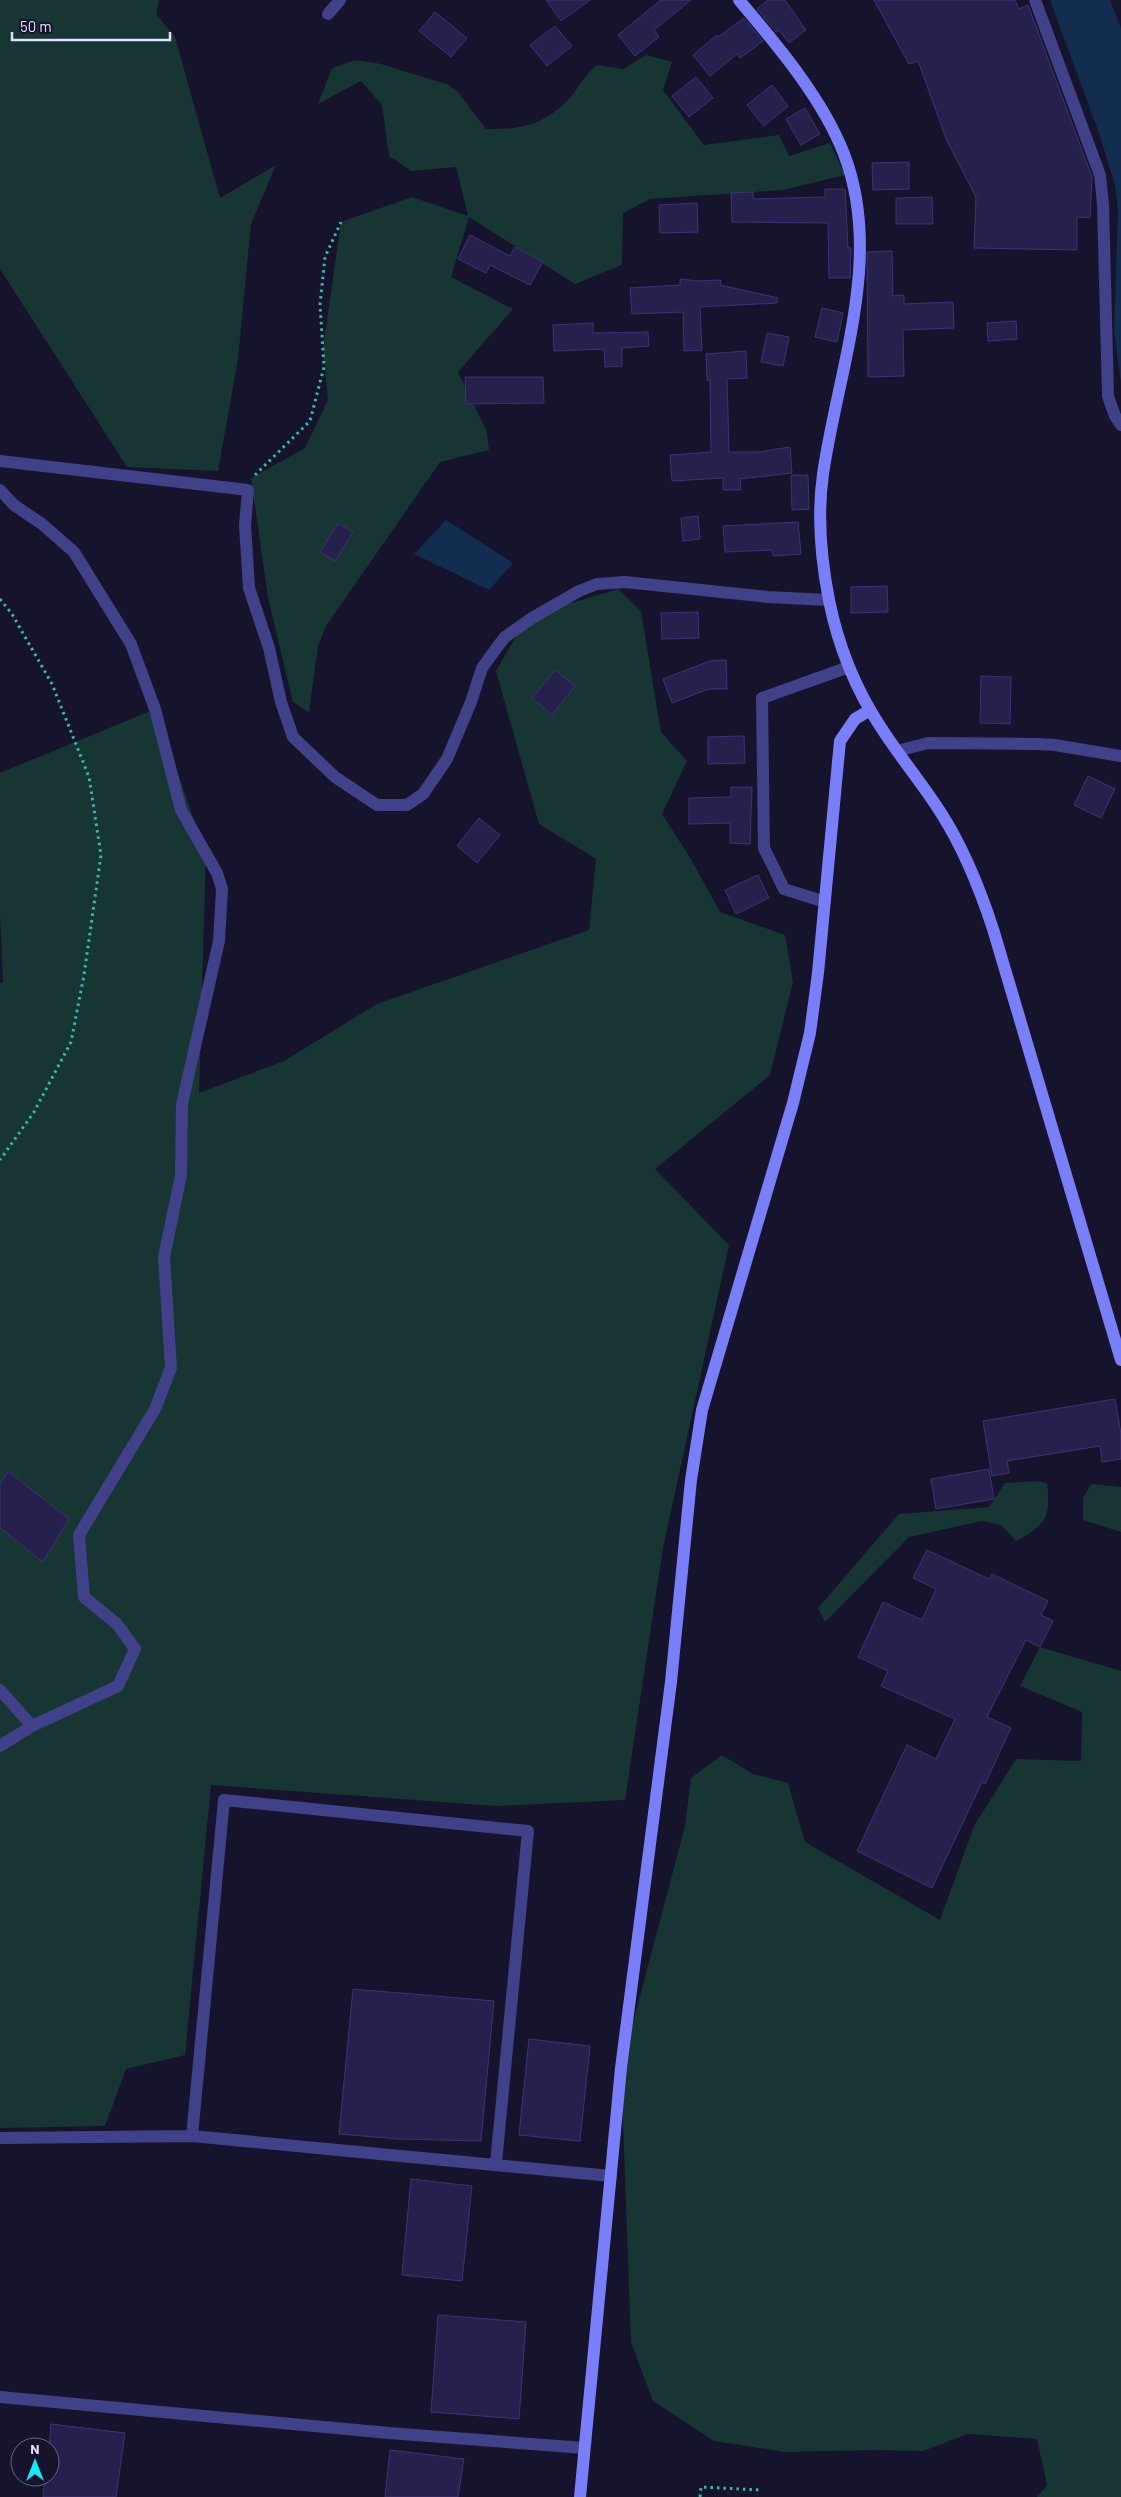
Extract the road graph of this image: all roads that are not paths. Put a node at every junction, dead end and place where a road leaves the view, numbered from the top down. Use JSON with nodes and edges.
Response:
{"nodes":[{"id":1,"x":340,"y":0,"type":"edge"},
{"id":2,"x":739,"y":0,"type":"edge"},
{"id":3,"x":1035,"y":0,"type":"edge"},
{"id":4,"x":328,"y":14,"type":"dead end"},
{"id":5,"x":1121,"y":425,"type":"edge"},
{"id":6,"x":0,"y":461,"type":"edge"},
{"id":7,"x":0,"y":490,"type":"edge"},
{"id":8,"x":829,"y":600,"type":"junction"},
{"id":9,"x":849,"y":667,"type":"junction"},
{"id":10,"x":870,"y":710,"type":"junction"},
{"id":11,"x":897,"y":751,"type":"junction"},
{"id":12,"x":1121,"y":756,"type":"edge"},
{"id":13,"x":825,"y":902,"type":"junction"},
{"id":14,"x":1121,"y":1360,"type":"edge"},
{"id":15,"x":0,"y":1690,"type":"edge"},
{"id":16,"x":32,"y":1726,"type":"junction"},
{"id":17,"x":0,"y":1746,"type":"edge"},
{"id":18,"x":192,"y":2136,"type":"junction"},
{"id":19,"x":0,"y":2138,"type":"edge"},
{"id":20,"x":496,"y":2163,"type":"junction"},
{"id":21,"x":611,"y":2176,"type":"junction"},
{"id":22,"x":0,"y":2396,"type":"edge"},
{"id":23,"x":584,"y":2448,"type":"junction"},
{"id":24,"x":580,"y":2497,"type":"edge"}],
"edges":[{"from":1,"to":4,"type":"street"},
{"from":2,"to":8,"type":"street"},
{"from":3,"to":5,"type":"street"},
{"from":6,"to":8,"type":"street"},
{"from":7,"to":16,"type":"street"},
{"from":8,"to":9,"type":"street"},
{"from":9,"to":10,"type":"street"},
{"from":9,"to":13,"type":"street"},
{"from":10,"to":11,"type":"street"},
{"from":10,"to":13,"type":"street"},
{"from":11,"to":12,"type":"street"},
{"from":11,"to":14,"type":"street"},
{"from":13,"to":21,"type":"street"},
{"from":15,"to":16,"type":"street"},
{"from":16,"to":17,"type":"street"},
{"from":18,"to":19,"type":"street"},
{"from":18,"to":20,"type":"street"},
{"from":18,"to":20,"type":"street"},
{"from":20,"to":21,"type":"street"},
{"from":21,"to":23,"type":"street"},
{"from":22,"to":23,"type":"street"},
{"from":23,"to":24,"type":"street"}]}
